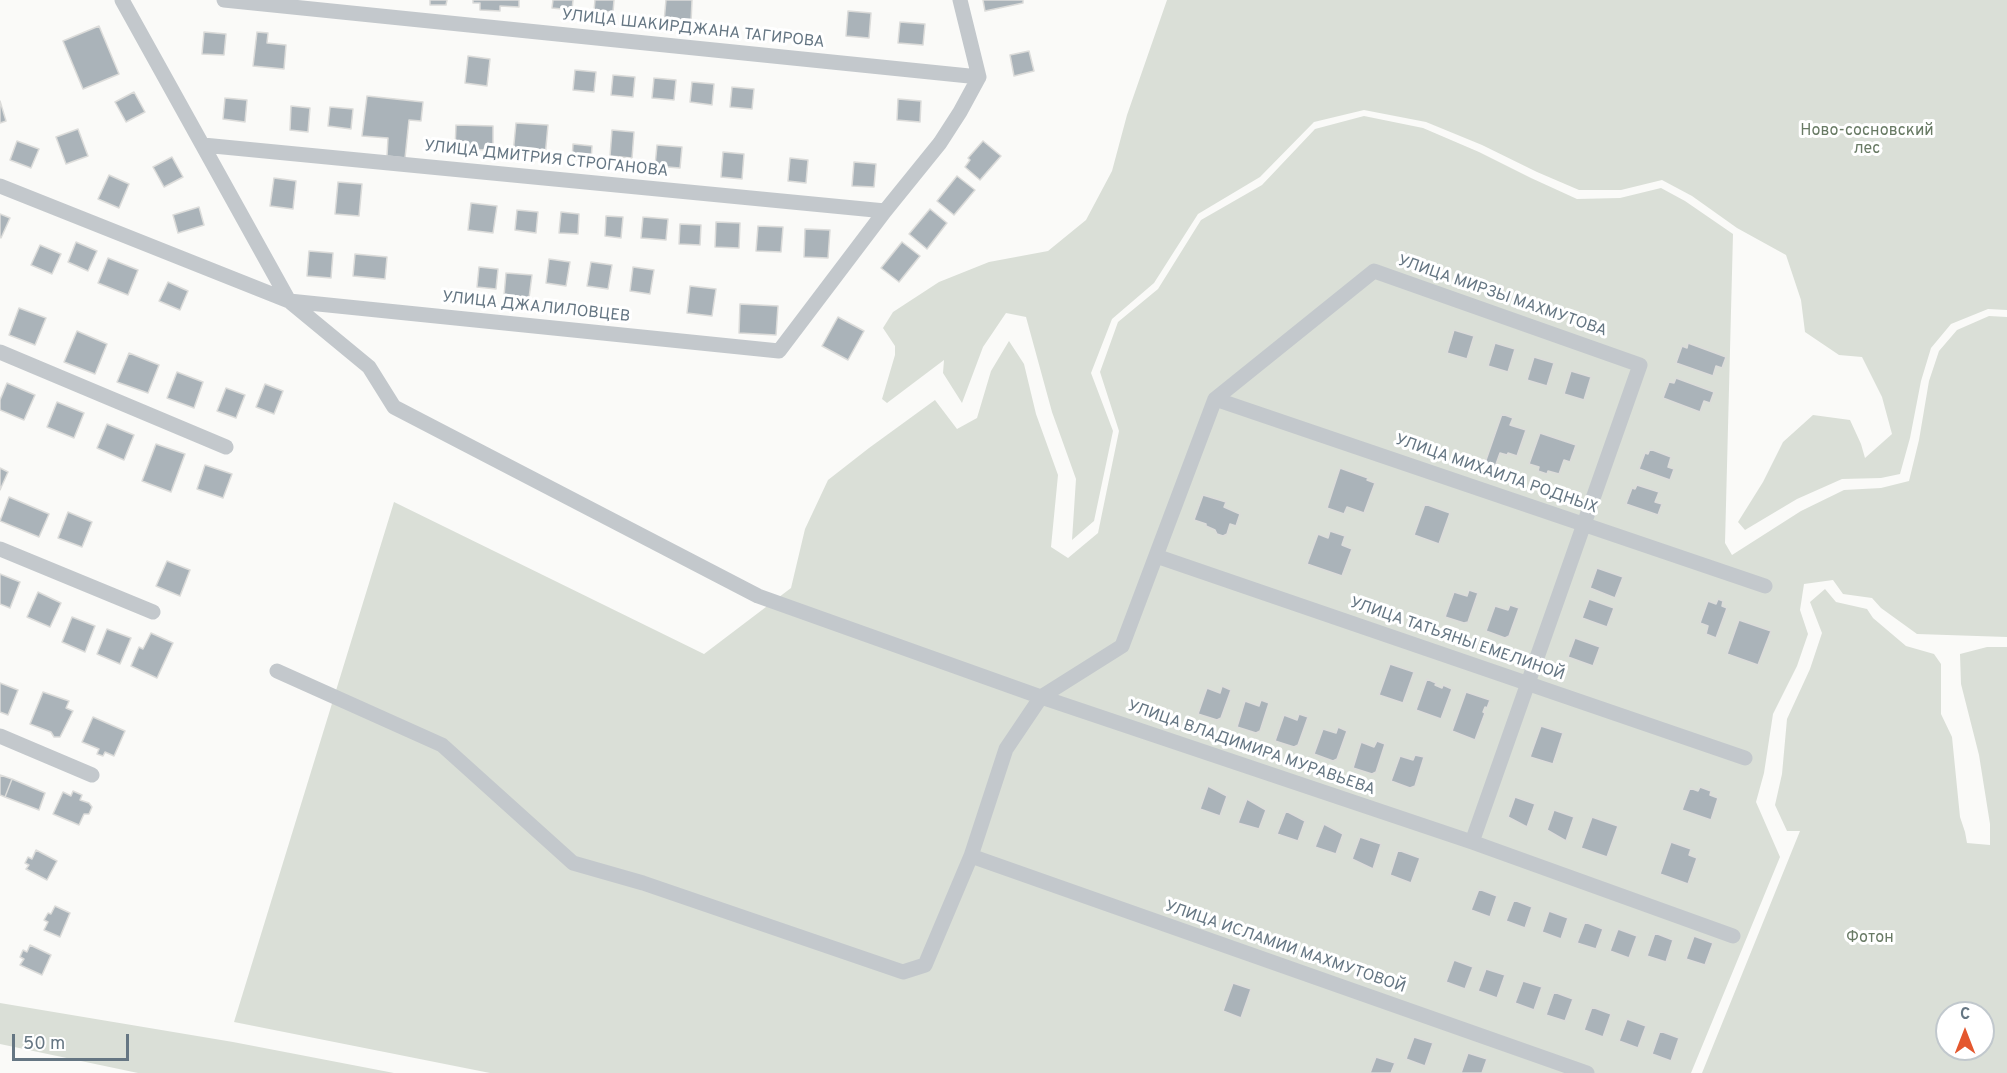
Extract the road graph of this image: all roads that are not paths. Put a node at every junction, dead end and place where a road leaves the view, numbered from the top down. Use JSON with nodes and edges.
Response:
{"nodes":[{"id":1,"x":122,"y":0,"type":"edge"},
{"id":2,"x":224,"y":0,"type":"edge"},
{"id":3,"x":960,"y":0,"type":"edge"},
{"id":4,"x":979,"y":77,"type":"junction"},
{"id":5,"x":203,"y":145,"type":"junction"},
{"id":6,"x":0,"y":186,"type":"edge"},
{"id":7,"x":885,"y":211,"type":"junction"},
{"id":8,"x":289,"y":301,"type":"junction"},
{"id":9,"x":0,"y":352,"type":"edge"},
{"id":10,"x":1215,"y":399,"type":"junction"},
{"id":11,"x":226,"y":447,"type":"dead end"},
{"id":12,"x":1584,"y":525,"type":"junction"},
{"id":13,"x":0,"y":549,"type":"edge"},
{"id":14,"x":1156,"y":556,"type":"junction"},
{"id":15,"x":1765,"y":586,"type":"dead end"},
{"id":16,"x":153,"y":612,"type":"dead end"},
{"id":17,"x":277,"y":671,"type":"dead end"},
{"id":18,"x":1528,"y":683,"type":"junction"},
{"id":19,"x":1041,"y":697,"type":"junction"},
{"id":20,"x":0,"y":736,"type":"edge"},
{"id":21,"x":1745,"y":758,"type":"dead end"},
{"id":22,"x":92,"y":775,"type":"dead end"},
{"id":23,"x":1472,"y":842,"type":"junction"},
{"id":24,"x":971,"y":856,"type":"junction"},
{"id":25,"x":1733,"y":936,"type":"dead end"},
{"id":26,"x":1587,"y":1073,"type":"edge"}],
"edges":[{"from":1,"to":5,"type":"street"},
{"from":2,"to":4,"type":"street","name":"УЛИЦА ШАКИРДЖАНА ТАГИРОВА"},
{"from":3,"to":4,"type":"street"},
{"from":4,"to":7,"type":"street"},
{"from":5,"to":7,"type":"street","name":"УЛИЦА ДМИТРИЯ СТРОГАНОВА"},
{"from":5,"to":8,"type":"street"},
{"from":6,"to":8,"type":"street"},
{"from":7,"to":8,"type":"street","name":"УЛИЦА ДЖАЛИЛОВЦЕВ"},
{"from":8,"to":19,"type":"street","name":"УЛИЦА ВЛАДИМИРА МУРАВЬЕВА"},
{"from":9,"to":11,"type":"street"},
{"from":10,"to":12,"type":"street","name":"УЛИЦА МИХАИЛА РОДНЫХ"},
{"from":10,"to":12,"type":"street","name":"УЛИЦА МИРЗЫ МАХМУТОВА"},
{"from":10,"to":14,"type":"street"},
{"from":12,"to":15,"type":"street","name":"УЛИЦА МИХАИЛА РОДНЫХ"},
{"from":12,"to":18,"type":"street"},
{"from":13,"to":16,"type":"street"},
{"from":14,"to":18,"type":"street","name":"УЛИЦА ТАТЬЯНЫ ЕМЕЛИНОЙ"},
{"from":14,"to":19,"type":"street"},
{"from":17,"to":24,"type":"street"},
{"from":18,"to":21,"type":"street","name":"УЛИЦА ТАТЬЯНЫ ЕМЕЛИНОЙ"},
{"from":18,"to":23,"type":"street"},
{"from":19,"to":23,"type":"street","name":"УЛИЦА ВЛАДИМИРА МУРАВЬЕВА"},
{"from":19,"to":24,"type":"street"},
{"from":20,"to":22,"type":"street"},
{"from":23,"to":25,"type":"street","name":"УЛИЦА ВЛАДИМИРА МУРАВЬЕВА"},
{"from":24,"to":26,"type":"street","name":"УЛИЦА ИСЛАМИИ МАХМУТОВОЙ"}]}
